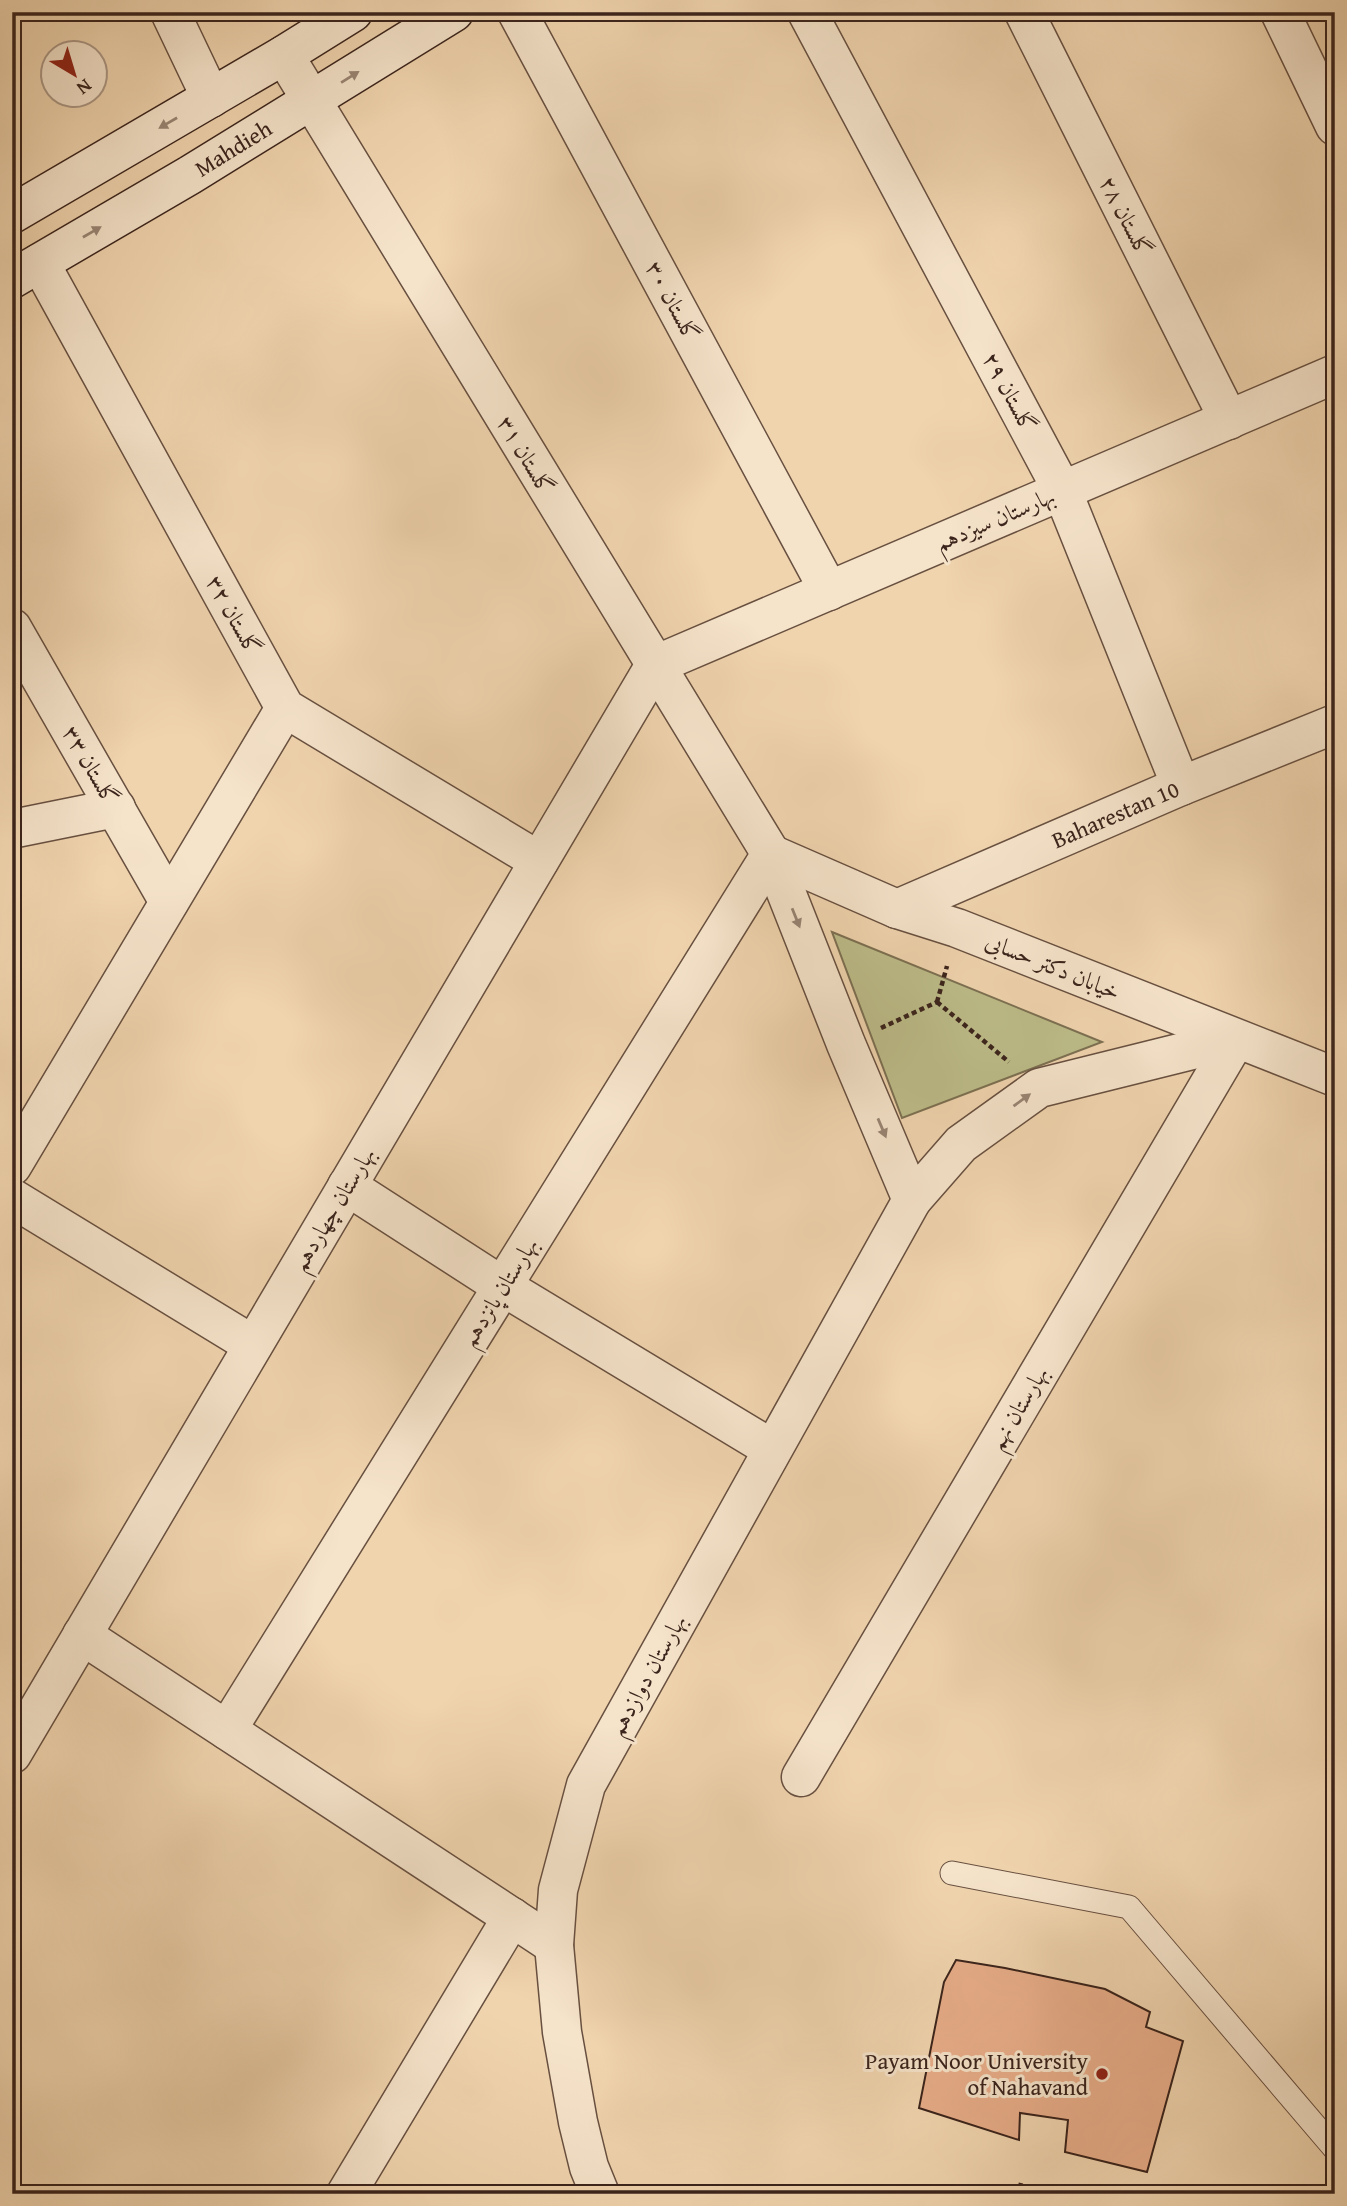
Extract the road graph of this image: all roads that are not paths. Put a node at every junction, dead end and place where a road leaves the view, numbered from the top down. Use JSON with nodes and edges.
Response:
{"nodes":[{"id":1,"x":170,"y":12,"type":"edge"},
{"id":2,"x":353,"y":12,"type":"edge"},
{"id":3,"x":454,"y":12,"type":"edge"},
{"id":4,"x":517,"y":12,"type":"edge"},
{"id":5,"x":807,"y":12,"type":"edge"},
{"id":6,"x":1024,"y":12,"type":"edge"},
{"id":7,"x":1280,"y":12,"type":"edge"},
{"id":8,"x":284,"y":55,"type":"junction"},
{"id":9,"x":211,"y":98,"type":"junction"},
{"id":10,"x":312,"y":101,"type":"junction"},
{"id":11,"x":1335,"y":126,"type":"edge"},
{"id":12,"x":12,"y":214,"type":"edge"},
{"id":13,"x":26,"y":271,"type":"edge"},
{"id":14,"x":1335,"y":374,"type":"edge"},
{"id":15,"x":1229,"y":420,"type":"junction"},
{"id":16,"x":1062,"y":490,"type":"junction"},
{"id":17,"x":829,"y":591,"type":"junction"},
{"id":18,"x":12,"y":628,"type":"edge"},
{"id":19,"x":655,"y":665,"type":"junction"},
{"id":20,"x":285,"y":708,"type":"junction"},
{"id":21,"x":1335,"y":724,"type":"edge"},
{"id":22,"x":1181,"y":786,"type":"junction"},
{"id":23,"x":116,"y":808,"type":"junction"},
{"id":24,"x":12,"y":829,"type":"edge"},
{"id":25,"x":771,"y":854,"type":"junction"},
{"id":26,"x":539,"y":861,"type":"junction"},
{"id":27,"x":169,"y":902,"type":"junction"},
{"id":28,"x":897,"y":909,"type":"junction"},
{"id":29,"x":1236,"y":1039,"type":"junction"},
{"id":30,"x":1326,"y":1066,"type":"edge"},
{"id":31,"x":12,"y":1166,"type":"edge"},
{"id":32,"x":347,"y":1186,"type":"junction"},
{"id":33,"x":12,"y":1198,"type":"edge"},
{"id":34,"x":912,"y":1200,"type":"junction"},
{"id":35,"x":502,"y":1286,"type":"junction"},
{"id":36,"x":253,"y":1345,"type":"junction"},
{"id":37,"x":772,"y":1449,"type":"junction"},
{"id":38,"x":82,"y":1636,"type":"junction"},
{"id":39,"x":227,"y":1730,"type":"junction"},
{"id":40,"x":12,"y":1754,"type":"edge"},
{"id":41,"x":801,"y":1776,"type":"dead end"},
{"id":42,"x":952,"y":1874,"type":"dead end"},
{"id":43,"x":512,"y":1917,"type":"junction"},
{"id":44,"x":554,"y":1945,"type":"junction"},
{"id":45,"x":1335,"y":2149,"type":"edge"},
{"id":46,"x":346,"y":2194,"type":"edge"},
{"id":47,"x":600,"y":2194,"type":"edge"}],
"edges":[{"from":1,"to":9,"type":"street"},
{"from":2,"to":8,"type":"street"},
{"from":10,"to":3,"type":"street","name":"Mahdieh","one_way":true},
{"from":4,"to":17,"type":"street","name":"گلستان ۳۰"},
{"from":5,"to":16,"type":"street","name":"گلستان ۲۹"},
{"from":6,"to":15,"type":"street","name":"گلستان ۲۸"},
{"from":7,"to":11,"type":"street"},
{"from":8,"to":9,"type":"street"},
{"from":8,"to":10,"type":"street","name":"گلستان ۳۱"},
{"from":9,"to":12,"type":"street","one_way":true},
{"from":13,"to":10,"type":"street","name":"Mahdieh","one_way":true},
{"from":10,"to":19,"type":"street","name":"گلستان ۳۱"},
{"from":13,"to":20,"type":"street","name":"گلستان ۳۲"},
{"from":14,"to":15,"type":"street","name":"بهارستان سیزدهم"},
{"from":15,"to":16,"type":"street","name":"بهارستان سیزدهم"},
{"from":16,"to":17,"type":"street","name":"بهارستان سیزدهم"},
{"from":16,"to":22,"type":"street","name":"گلستان ۲۹"},
{"from":17,"to":19,"type":"street","name":"بهارستان سیزدهم"},
{"from":18,"to":23,"type":"street","name":"گلستان ۳۳"},
{"from":19,"to":25,"type":"street","name":"گلستان ۳۱"},
{"from":19,"to":26,"type":"street","name":"بهارستان چهاردهم"},
{"from":20,"to":26,"type":"street"},
{"from":20,"to":27,"type":"street"},
{"from":21,"to":22,"type":"street","name":"Baharestan 10"},
{"from":22,"to":28,"type":"street","name":"Baharestan 10"},
{"from":23,"to":24,"type":"street"},
{"from":23,"to":27,"type":"street","name":"گلستان ۳۳"},
{"from":25,"to":28,"type":"street","name":"خیابان دکتر حسابی"},
{"from":25,"to":34,"type":"street","name":"گلستان ۳۱","one_way":true},
{"from":25,"to":35,"type":"street","name":"بهارستان پانزدهم"},
{"from":26,"to":32,"type":"street","name":"بهارستان چهاردهم"},
{"from":27,"to":31,"type":"street"},
{"from":28,"to":29,"type":"street","name":"خیابان دکتر حسابی"},
{"from":29,"to":30,"type":"street","name":"خیابان دکتر حسابی"},
{"from":34,"to":29,"type":"street","name":"بهارستان دوازدهم","one_way":true},
{"from":29,"to":41,"type":"street","name":"بهارستان نهم"},
{"from":32,"to":35,"type":"street"},
{"from":32,"to":36,"type":"street","name":"بهارستان چهاردهم"},
{"from":33,"to":36,"type":"street"},
{"from":34,"to":37,"type":"street","name":"بهارستان دوازدهم"},
{"from":35,"to":37,"type":"street"},
{"from":35,"to":39,"type":"street","name":"بهارستان پانزدهم"},
{"from":36,"to":38,"type":"street","name":"بهارستان چهاردهم"},
{"from":37,"to":44,"type":"street","name":"بهارستان دوازدهم"},
{"from":38,"to":39,"type":"street"},
{"from":38,"to":40,"type":"street","name":"بهارستان چهاردهم"},
{"from":39,"to":43,"type":"street"},
{"from":42,"to":45,"type":"lane"},
{"from":43,"to":44,"type":"street"},
{"from":43,"to":46,"type":"street"},
{"from":44,"to":47,"type":"street","name":"بهارستان دوازدهم"}]}
